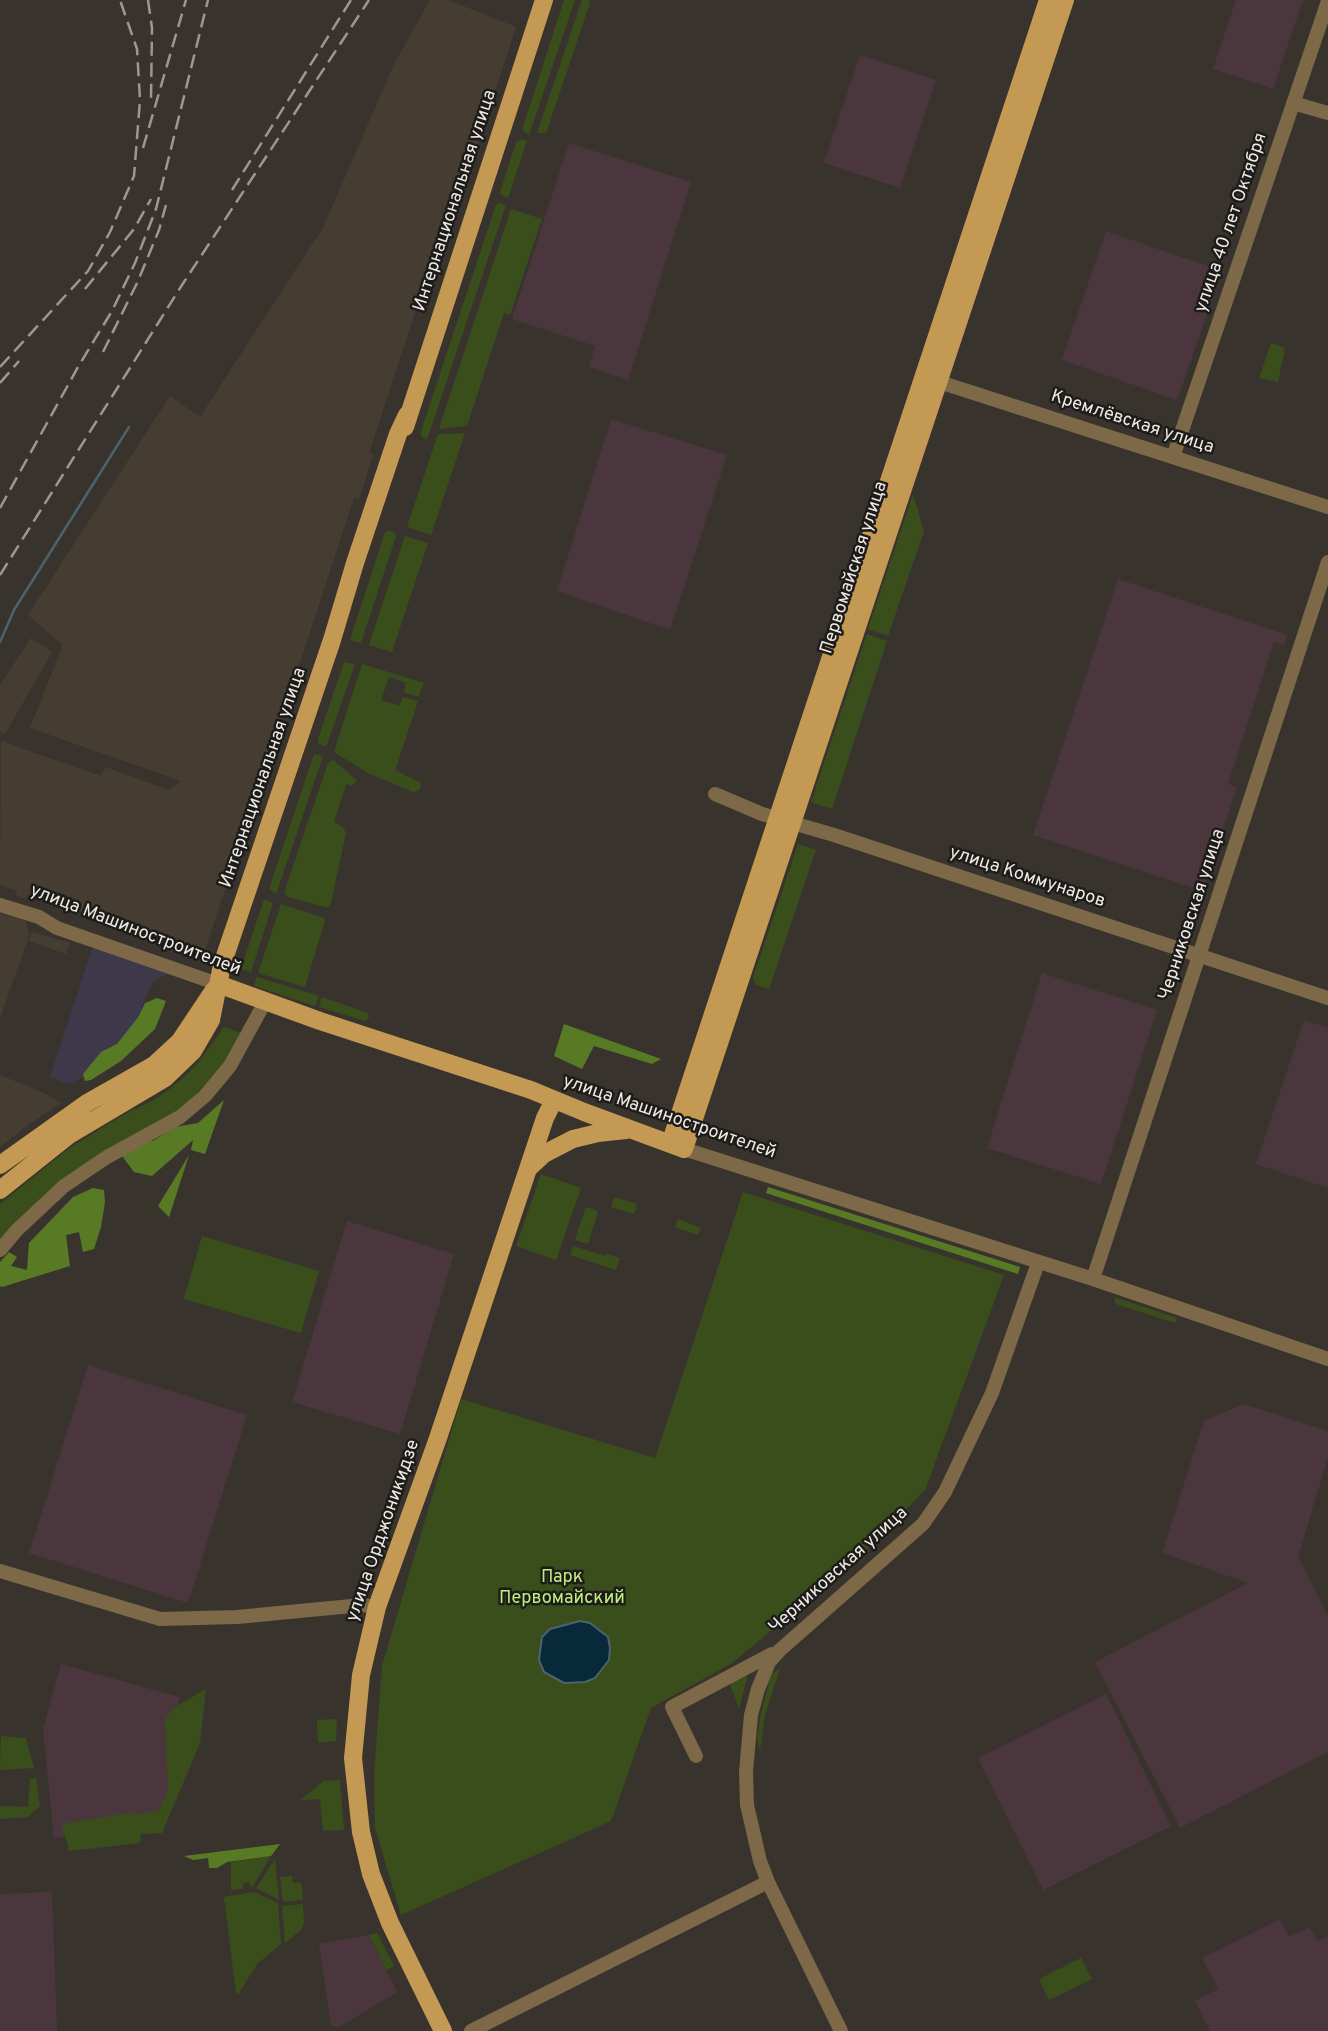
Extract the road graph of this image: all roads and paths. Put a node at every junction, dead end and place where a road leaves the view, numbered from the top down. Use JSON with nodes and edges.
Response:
{"nodes":[{"id":1,"x":544,"y":0,"type":"edge"},
{"id":2,"x":1048,"y":0,"type":"edge"},
{"id":3,"x":1065,"y":0,"type":"edge"},
{"id":4,"x":1328,"y":1,"type":"edge"},
{"id":5,"x":1293,"y":103,"type":"junction"},
{"id":6,"x":1328,"y":113,"type":"edge"},
{"id":7,"x":931,"y":379,"type":"junction"},
{"id":8,"x":1173,"y":457,"type":"junction"},
{"id":9,"x":1328,"y":507,"type":"edge"},
{"id":10,"x":1328,"y":562,"type":"edge"},
{"id":11,"x":715,"y":794,"type":"dead end"},
{"id":12,"x":785,"y":820,"type":"junction"},
{"id":13,"x":0,"y":905,"type":"edge"},
{"id":14,"x":1200,"y":956,"type":"junction"},
{"id":15,"x":218,"y":984,"type":"junction"},
{"id":16,"x":1328,"y":998,"type":"edge"},
{"id":17,"x":265,"y":1002,"type":"junction"},
{"id":18,"x":554,"y":1100,"type":"junction"},
{"id":19,"x":631,"y":1130,"type":"junction"},
{"id":20,"x":677,"y":1146,"type":"junction"},
{"id":21,"x":0,"y":1165,"type":"edge"},
{"id":22,"x":530,"y":1167,"type":"junction"},
{"id":23,"x":0,"y":1190,"type":"edge"},
{"id":24,"x":0,"y":1250,"type":"edge"},
{"id":25,"x":1038,"y":1263,"type":"junction"},
{"id":26,"x":1093,"y":1279,"type":"junction"},
{"id":27,"x":1328,"y":1359,"type":"edge"},
{"id":28,"x":0,"y":1571,"type":"edge"},
{"id":29,"x":377,"y":1607,"type":"junction"},
{"id":30,"x":780,"y":1650,"type":"junction"},
{"id":31,"x":696,"y":1756,"type":"dead end"},
{"id":32,"x":768,"y":1882,"type":"junction"},
{"id":33,"x":443,"y":2031,"type":"edge"},
{"id":34,"x":471,"y":2031,"type":"edge"},
{"id":35,"x":841,"y":2031,"type":"edge"}],
"edges":[{"from":1,"to":15,"type":"main road","name":"Интернациональная улица"},
{"from":2,"to":7,"type":"main road","name":"Первомайская улица"},
{"from":3,"to":7,"type":"main road","name":"Первомайская улица"},
{"from":4,"to":5,"type":"street","name":"улица 40 лет Октября"},
{"from":5,"to":6,"type":"street"},
{"from":5,"to":8,"type":"street","name":"улица 40 лет Октября"},
{"from":7,"to":8,"type":"street","name":"Кремлёвская улица"},
{"from":7,"to":12,"type":"main road","name":"Первомайская улица"},
{"from":8,"to":9,"type":"street","name":"Кремлёвская улица"},
{"from":10,"to":14,"type":"street","name":"Черниковская улица"},
{"from":11,"to":12,"type":"street","name":"улица Коммунаров"},
{"from":12,"to":14,"type":"street","name":"улица Коммунаров"},
{"from":12,"to":20,"type":"main road","name":"Первомайская улица"},
{"from":13,"to":15,"type":"street","name":"улица Машиностроителей"},
{"from":14,"to":16,"type":"street","name":"улица Коммунаров"},
{"from":14,"to":26,"type":"street","name":"Черниковская улица"},
{"from":15,"to":17,"type":"main road","name":"улица Машиностроителей"},
{"from":15,"to":21,"type":"main road","name":"Интернациональная улица"},
{"from":15,"to":23,"type":"main road","name":"Интернациональная улица"},
{"from":17,"to":18,"type":"main road","name":"улица Машиностроителей"},
{"from":17,"to":24,"type":"street"},
{"from":18,"to":19,"type":"main road","name":"улица Машиностроителей"},
{"from":18,"to":22,"type":"main road","name":"улица Орджоникидзе"},
{"from":19,"to":20,"type":"main road","name":"улица Машиностроителей"},
{"from":19,"to":22,"type":"main road"},
{"from":20,"to":25,"type":"street","name":"улица Машиностроителей"},
{"from":22,"to":29,"type":"main road","name":"улица Орджоникидзе"},
{"from":25,"to":26,"type":"street","name":"улица Машиностроителей"},
{"from":25,"to":30,"type":"street","name":"Черниковская улица"},
{"from":26,"to":27,"type":"street","name":"улица Машиностроителей"},
{"from":28,"to":29,"type":"street"},
{"from":29,"to":33,"type":"main road","name":"улица Орджоникидзе"},
{"from":30,"to":31,"type":"street"},
{"from":30,"to":32,"type":"street","name":"Черниковская улица"},
{"from":32,"to":34,"type":"street"},
{"from":32,"to":35,"type":"street","name":"Черниковская улица"}]}
